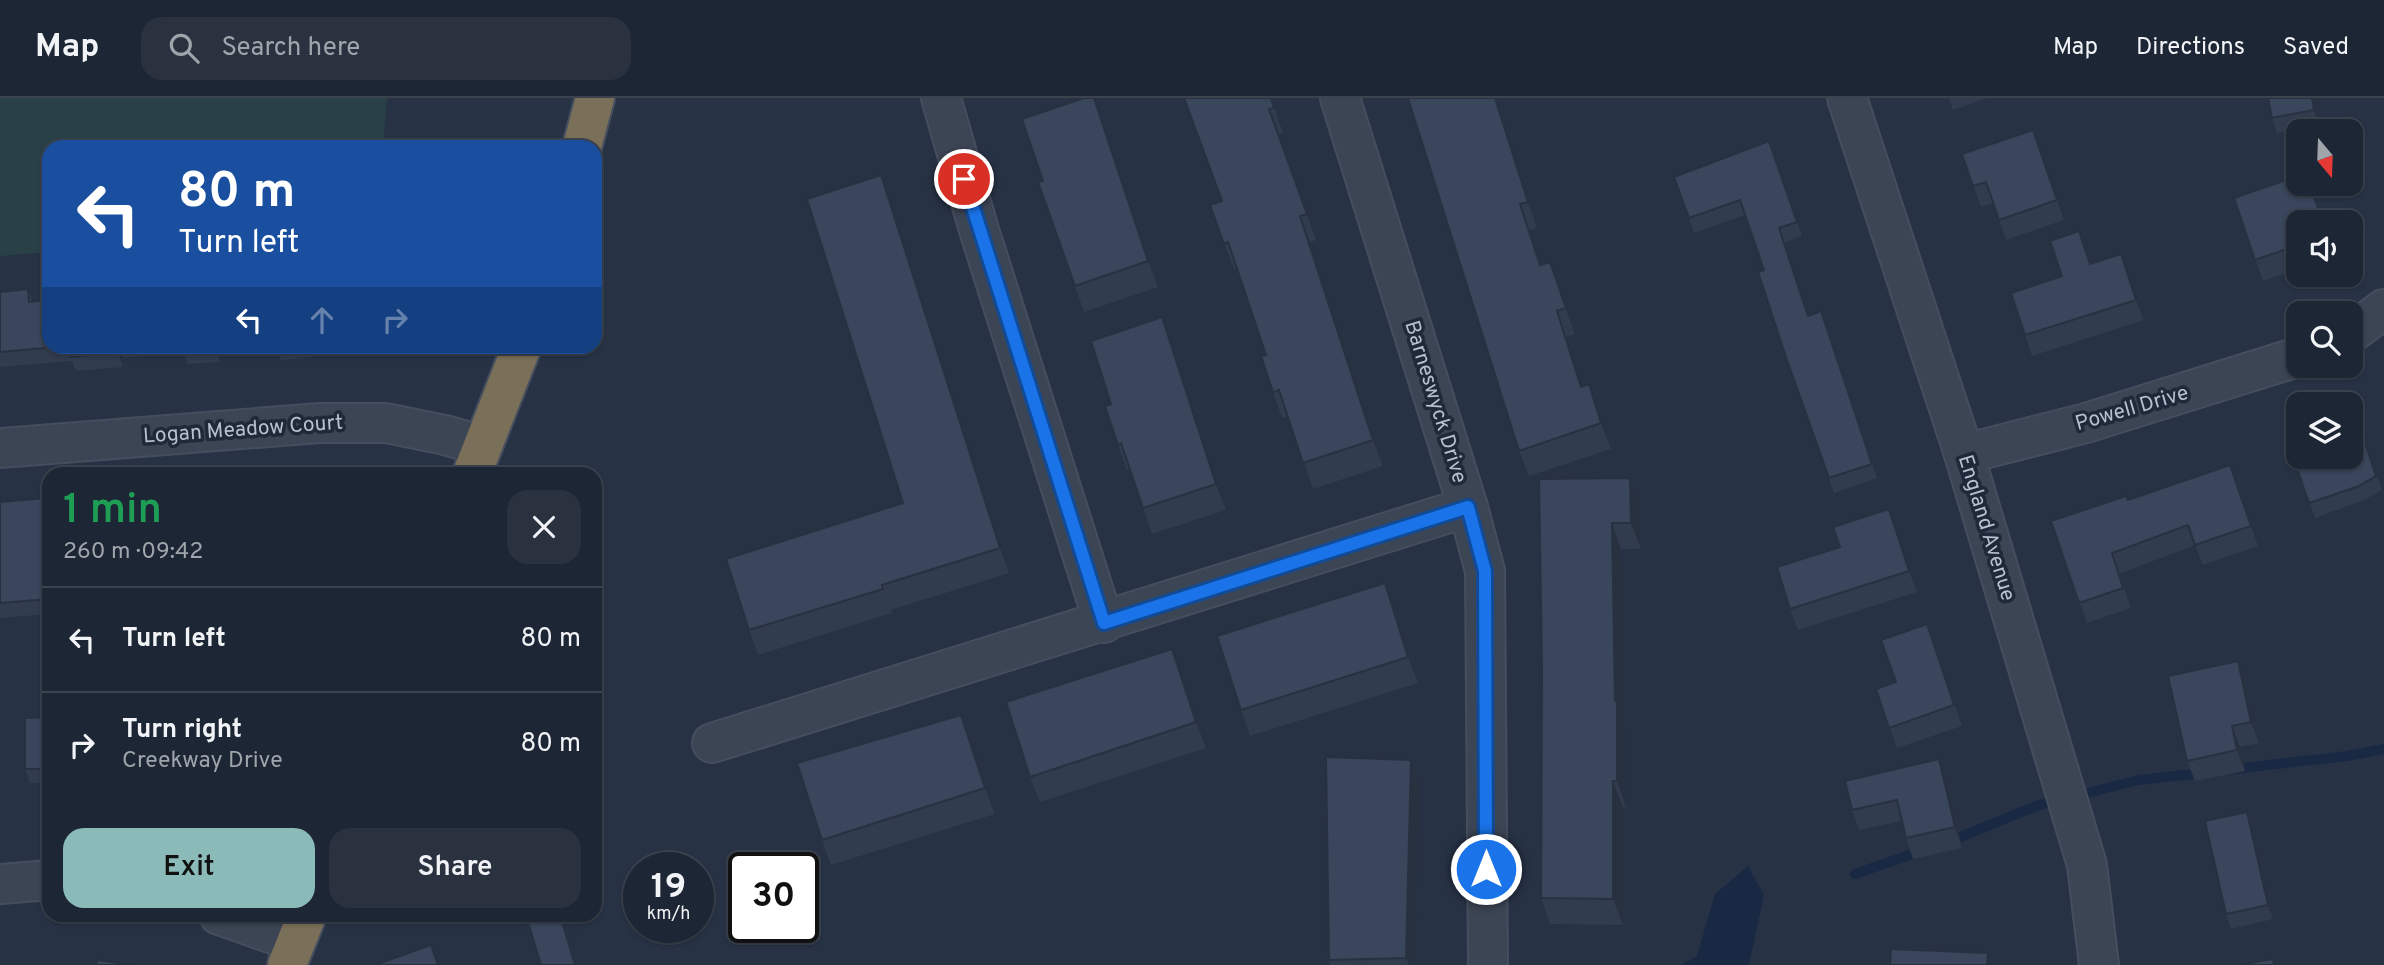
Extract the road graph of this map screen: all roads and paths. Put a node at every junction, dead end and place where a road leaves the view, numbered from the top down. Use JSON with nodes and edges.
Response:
{"nodes":[{"id":1,"x":595,"y":98,"type":"edge"},
{"id":2,"x":941,"y":98,"type":"edge"},
{"id":3,"x":1340,"y":98,"type":"edge"},
{"id":4,"x":1847,"y":98,"type":"edge"},
{"id":5,"x":584,"y":140,"type":"edge"},
{"id":6,"x":2384,"y":309,"type":"edge"},
{"id":7,"x":2363,"y":324,"type":"edge"},
{"id":8,"x":519,"y":354,"type":"edge"},
{"id":9,"x":2286,"y":360,"type":"edge"},
{"id":10,"x":0,"y":448,"type":"edge"},
{"id":11,"x":1964,"y":454,"type":"junction"},
{"id":12,"x":478,"y":460,"type":"edge"},
{"id":13,"x":1468,"y":507,"type":"junction"},
{"id":14,"x":1104,"y":623,"type":"junction"},
{"id":15,"x":712,"y":743,"type":"dead end"},
{"id":16,"x":42,"y":881,"type":"edge"},
{"id":17,"x":0,"y":884,"type":"edge"},
{"id":18,"x":240,"y":922,"type":"edge"},
{"id":19,"x":297,"y":941,"type":"edge"},
{"id":20,"x":1488,"y":965,"type":"edge"},
{"id":21,"x":2099,"y":965,"type":"edge"}],
"edges":[{"from":1,"to":5,"type":"highway"},
{"from":2,"to":14,"type":"street"},
{"from":3,"to":13,"type":"street","name":"Barneswyck Drive"},
{"from":4,"to":11,"type":"street","name":"England Avenue"},
{"from":6,"to":7,"type":"street"},
{"from":8,"to":12,"type":"highway"},
{"from":9,"to":11,"type":"street","name":"Powell Drive"},
{"from":10,"to":12,"type":"street","name":"Logan Meadow Court"},
{"from":11,"to":21,"type":"street","name":"England Avenue"},
{"from":13,"to":14,"type":"street"},
{"from":13,"to":20,"type":"street","name":"Barneswyck Drive"},
{"from":14,"to":15,"type":"street"},
{"from":16,"to":17,"type":"street"},
{"from":18,"to":19,"type":"street"}]}
